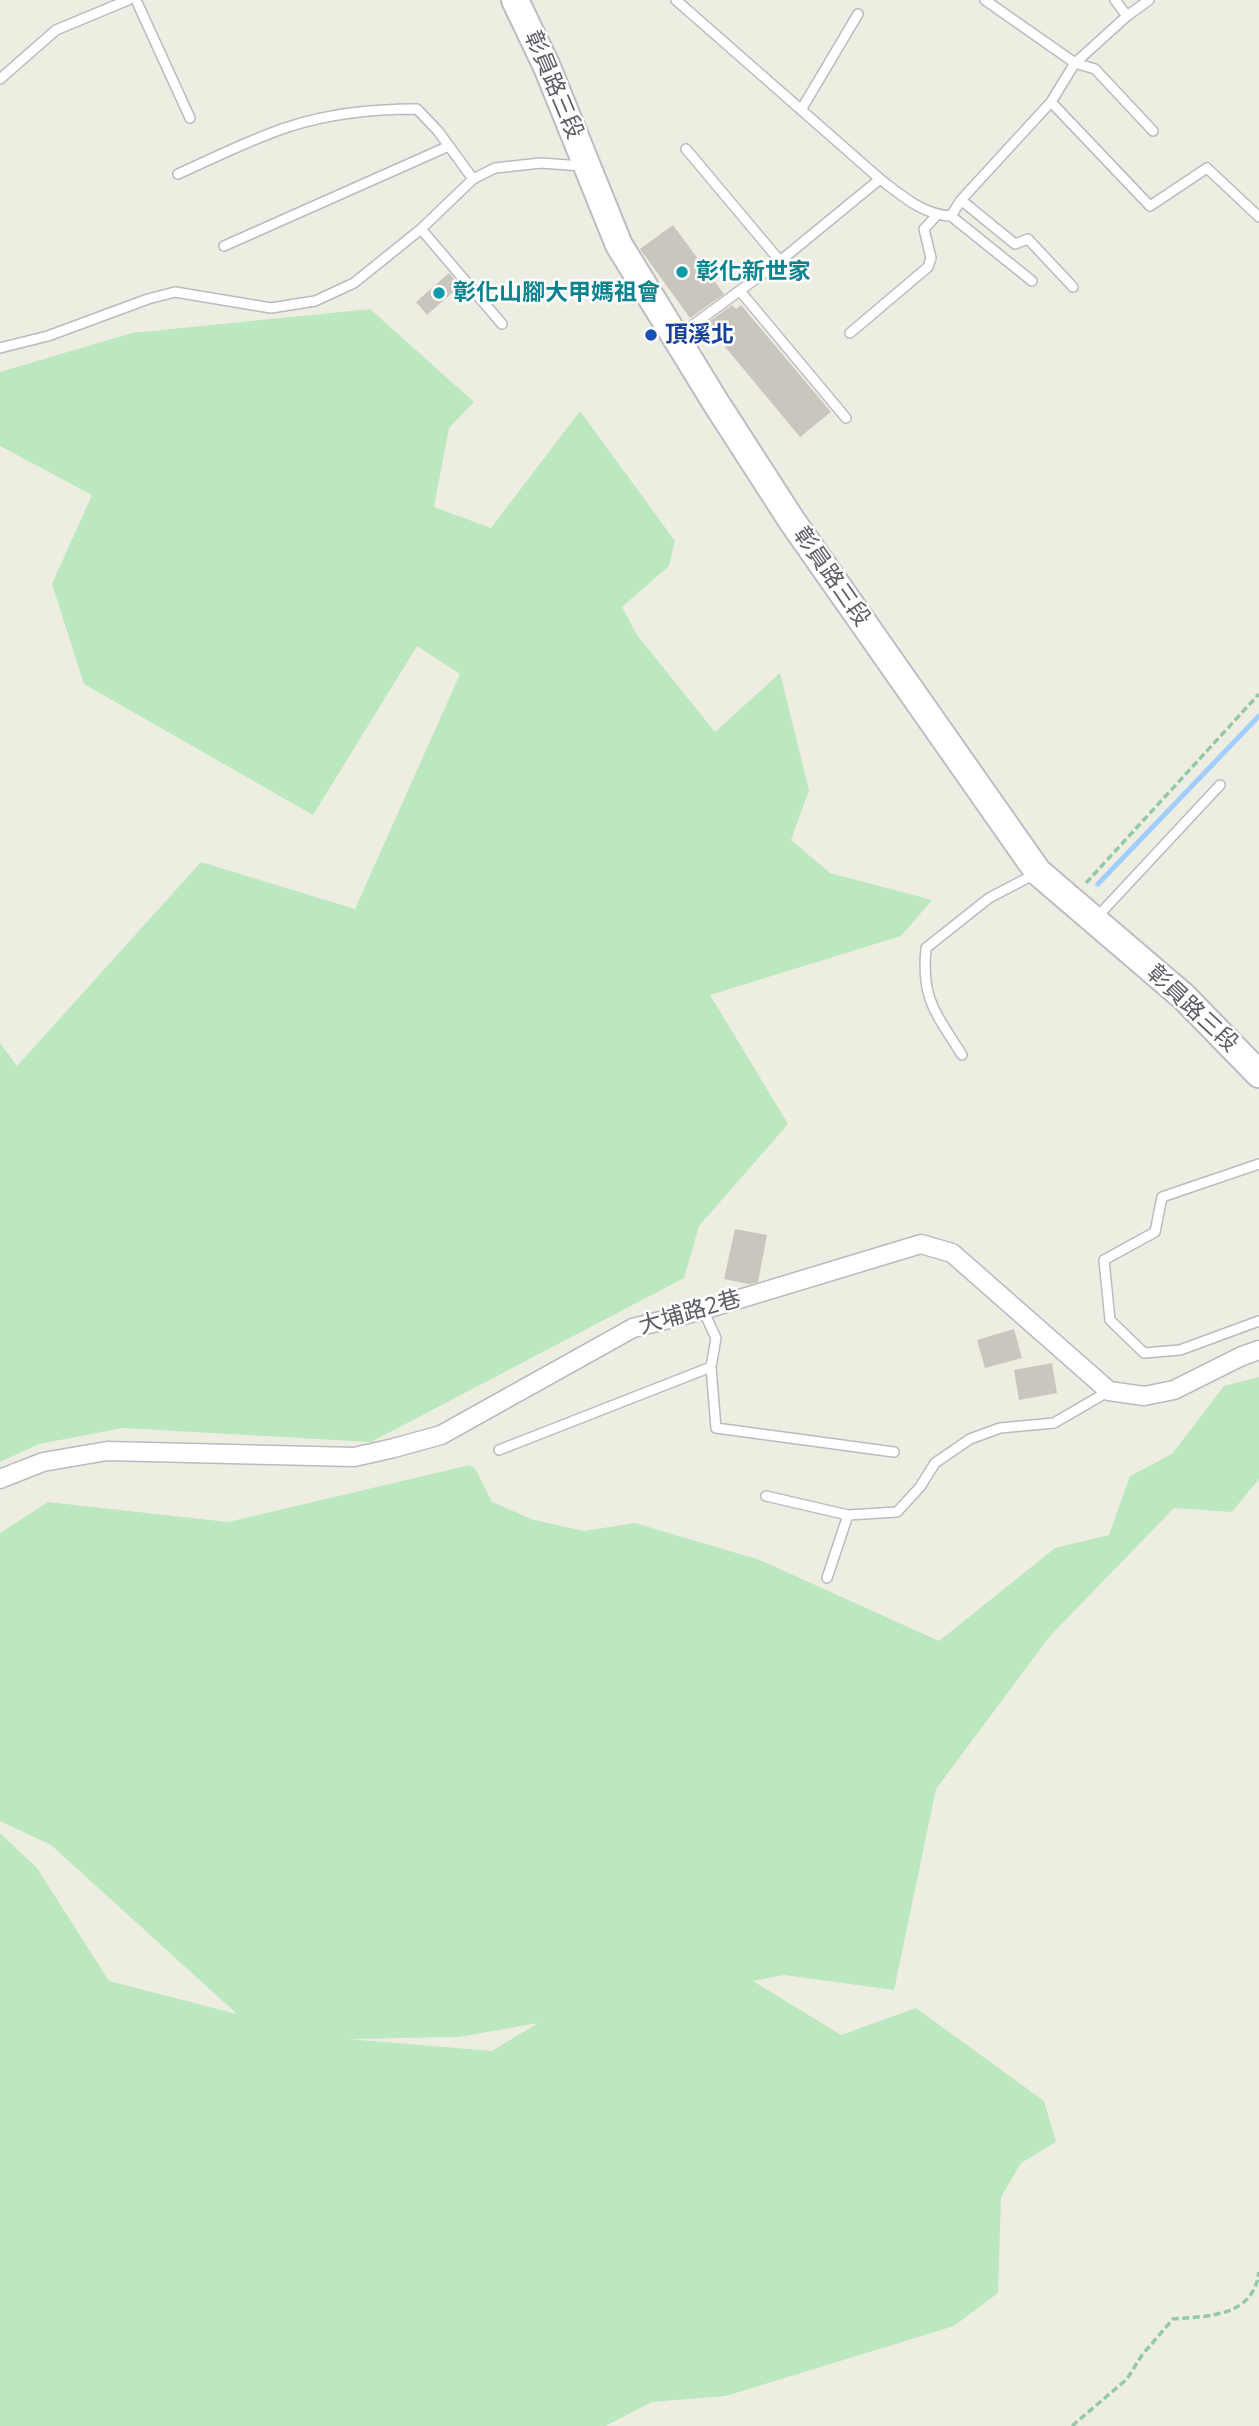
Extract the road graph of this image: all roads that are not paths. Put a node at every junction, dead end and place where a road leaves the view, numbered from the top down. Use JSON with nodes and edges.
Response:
{"nodes":[{"id":1,"x":128,"y":0,"type":"edge"},
{"id":2,"x":136,"y":0,"type":"edge"},
{"id":3,"x":515,"y":0,"type":"edge"},
{"id":4,"x":676,"y":0,"type":"edge"},
{"id":5,"x":985,"y":0,"type":"edge"},
{"id":6,"x":1115,"y":0,"type":"edge"},
{"id":7,"x":1149,"y":0,"type":"edge"},
{"id":8,"x":858,"y":14,"type":"dead end"},
{"id":9,"x":1127,"y":16,"type":"junction"},
{"id":10,"x":1075,"y":63,"type":"junction"},
{"id":11,"x":0,"y":79,"type":"edge"},
{"id":12,"x":1051,"y":102,"type":"junction"},
{"id":13,"x":801,"y":110,"type":"junction"},
{"id":14,"x":190,"y":118,"type":"dead end"},
{"id":15,"x":1153,"y":131,"type":"dead end"},
{"id":16,"x":449,"y":146,"type":"junction"},
{"id":17,"x":686,"y":149,"type":"dead end"},
{"id":18,"x":587,"y":167,"type":"junction"},
{"id":19,"x":178,"y":174,"type":"dead end"},
{"id":20,"x":473,"y":179,"type":"junction"},
{"id":21,"x":880,"y":179,"type":"junction"},
{"id":22,"x":961,"y":200,"type":"junction"},
{"id":23,"x":937,"y":215,"type":"junction"},
{"id":24,"x":951,"y":216,"type":"junction"},
{"id":25,"x":1259,"y":217,"type":"edge"},
{"id":26,"x":421,"y":229,"type":"junction"},
{"id":27,"x":224,"y":246,"type":"dead end"},
{"id":28,"x":780,"y":261,"type":"junction"},
{"id":29,"x":1032,"y":281,"type":"dead end"},
{"id":30,"x":1073,"y":287,"type":"dead end"},
{"id":31,"x":740,"y":291,"type":"junction"},
{"id":32,"x":502,"y":324,"type":"dead end"},
{"id":33,"x":850,"y":333,"type":"dead end"},
{"id":34,"x":677,"y":338,"type":"junction"},
{"id":35,"x":0,"y":348,"type":"edge"},
{"id":36,"x":846,"y":418,"type":"dead end"},
{"id":37,"x":1220,"y":785,"type":"dead end"},
{"id":38,"x":1038,"y":872,"type":"junction"},
{"id":39,"x":1094,"y":921,"type":"junction"},
{"id":40,"x":962,"y":1055,"type":"dead end"},
{"id":41,"x":1259,"y":1074,"type":"edge"},
{"id":42,"x":1259,"y":1164,"type":"edge"},
{"id":43,"x":703,"y":1310,"type":"junction"},
{"id":44,"x":1259,"y":1321,"type":"edge"},
{"id":45,"x":1259,"y":1350,"type":"edge"},
{"id":46,"x":711,"y":1367,"type":"junction"},
{"id":47,"x":1109,"y":1391,"type":"junction"},
{"id":48,"x":499,"y":1450,"type":"dead end"},
{"id":49,"x":894,"y":1451,"type":"dead end"},
{"id":50,"x":0,"y":1479,"type":"edge"},
{"id":51,"x":766,"y":1496,"type":"dead end"},
{"id":52,"x":848,"y":1515,"type":"junction"},
{"id":53,"x":827,"y":1578,"type":"dead end"}],
"edges":[{"from":1,"to":11,"type":"lane"},
{"from":2,"to":14,"type":"lane"},
{"from":3,"to":18,"type":"main road","name":"彰員路三段"},
{"from":4,"to":13,"type":"lane"},
{"from":5,"to":10,"type":"lane"},
{"from":6,"to":9,"type":"lane"},
{"from":7,"to":9,"type":"lane"},
{"from":8,"to":13,"type":"lane"},
{"from":9,"to":10,"type":"lane"},
{"from":10,"to":12,"type":"lane"},
{"from":10,"to":15,"type":"lane"},
{"from":12,"to":22,"type":"lane"},
{"from":12,"to":25,"type":"lane"},
{"from":13,"to":21,"type":"lane"},
{"from":16,"to":19,"type":"lane"},
{"from":16,"to":20,"type":"lane"},
{"from":16,"to":27,"type":"lane"},
{"from":17,"to":28,"type":"lane"},
{"from":18,"to":20,"type":"lane"},
{"from":18,"to":34,"type":"main road","name":"彰員路三段"},
{"from":20,"to":26,"type":"lane"},
{"from":21,"to":23,"type":"lane"},
{"from":21,"to":28,"type":"lane"},
{"from":22,"to":24,"type":"lane"},
{"from":22,"to":30,"type":"lane"},
{"from":23,"to":24,"type":"lane"},
{"from":23,"to":33,"type":"lane"},
{"from":24,"to":29,"type":"lane"},
{"from":26,"to":32,"type":"lane"},
{"from":26,"to":35,"type":"lane"},
{"from":28,"to":31,"type":"lane"},
{"from":31,"to":34,"type":"lane"},
{"from":31,"to":36,"type":"lane"},
{"from":34,"to":38,"type":"main road","name":"彰員路三段"},
{"from":37,"to":39,"type":"lane"},
{"from":38,"to":39,"type":"main road","name":"彰員路三段"},
{"from":38,"to":40,"type":"lane"},
{"from":39,"to":41,"type":"main road","name":"彰員路三段"},
{"from":42,"to":44,"type":"lane"},
{"from":43,"to":46,"type":"lane"},
{"from":43,"to":47,"type":"street","name":"大埔路2巷"},
{"from":43,"to":50,"type":"street","name":"大埔路2巷"},
{"from":45,"to":47,"type":"street"},
{"from":46,"to":48,"type":"lane"},
{"from":46,"to":49,"type":"lane"},
{"from":47,"to":52,"type":"lane"},
{"from":51,"to":52,"type":"lane"},
{"from":52,"to":53,"type":"lane"}]}
